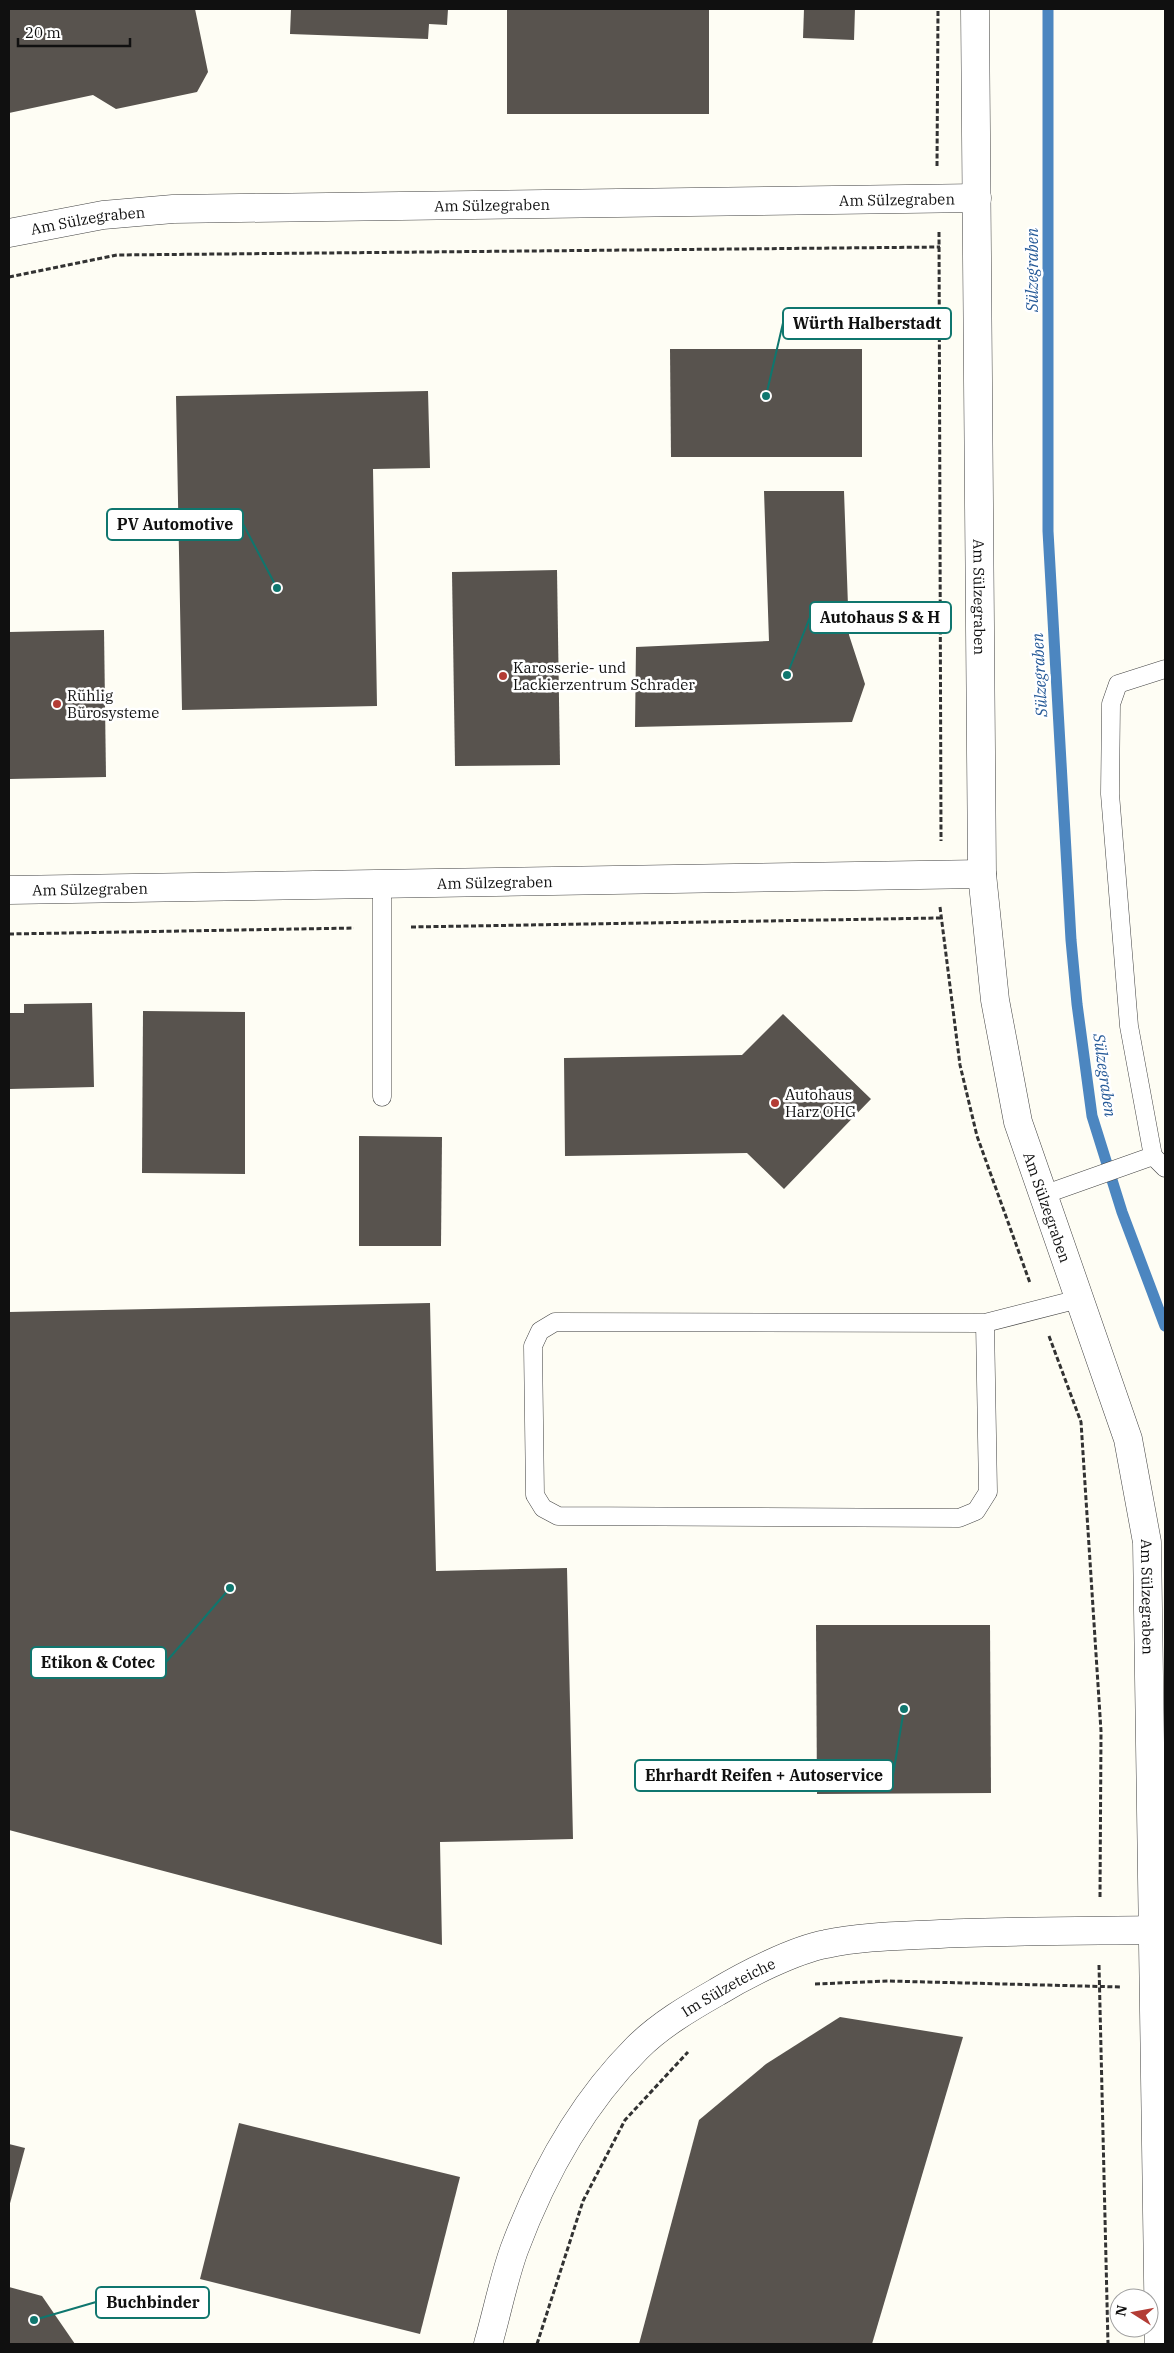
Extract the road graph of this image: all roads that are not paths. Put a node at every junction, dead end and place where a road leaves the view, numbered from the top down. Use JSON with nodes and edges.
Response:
{"nodes":[{"id":1,"x":975,"y":9,"type":"edge"},
{"id":2,"x":976,"y":198,"type":"junction"},
{"id":3,"x":9,"y":233,"type":"edge"},
{"id":4,"x":1165,"y":669,"type":"edge"},
{"id":5,"x":982,"y":874,"type":"junction"},
{"id":6,"x":382,"y":884,"type":"junction"},
{"id":7,"x":9,"y":890,"type":"edge"},
{"id":8,"x":382,"y":1097,"type":"dead end"},
{"id":9,"x":1159,"y":1162,"type":"edge"},
{"id":10,"x":1043,"y":1195,"type":"junction"},
{"id":11,"x":1079,"y":1299,"type":"junction"},
{"id":12,"x":985,"y":1323,"type":"junction"},
{"id":13,"x":1159,"y":1929,"type":"edge"},
{"id":14,"x":488,"y":2344,"type":"edge"},
{"id":15,"x":1158,"y":2344,"type":"edge"}],
"edges":[{"from":1,"to":2,"type":"street","name":"Am Sülzegraben"},
{"from":2,"to":3,"type":"street","name":"Am Sülzegraben"},
{"from":2,"to":5,"type":"street","name":"Am Sülzegraben"},
{"from":4,"to":9,"type":"lane"},
{"from":5,"to":6,"type":"street","name":"Am Sülzegraben"},
{"from":5,"to":10,"type":"street","name":"Am Sülzegraben"},
{"from":6,"to":7,"type":"street","name":"Am Sülzegraben"},
{"from":6,"to":8,"type":"lane"},
{"from":9,"to":10,"type":"lane"},
{"from":10,"to":11,"type":"street","name":"Am Sülzegraben"},
{"from":11,"to":12,"type":"lane"},
{"from":11,"to":13,"type":"street","name":"Am Sülzegraben"},
{"from":12,"to":12,"type":"lane"},
{"from":13,"to":14,"type":"street","name":"Im Sülzeteiche"},
{"from":13,"to":15,"type":"street","name":"Am Sülzegraben"}]}
